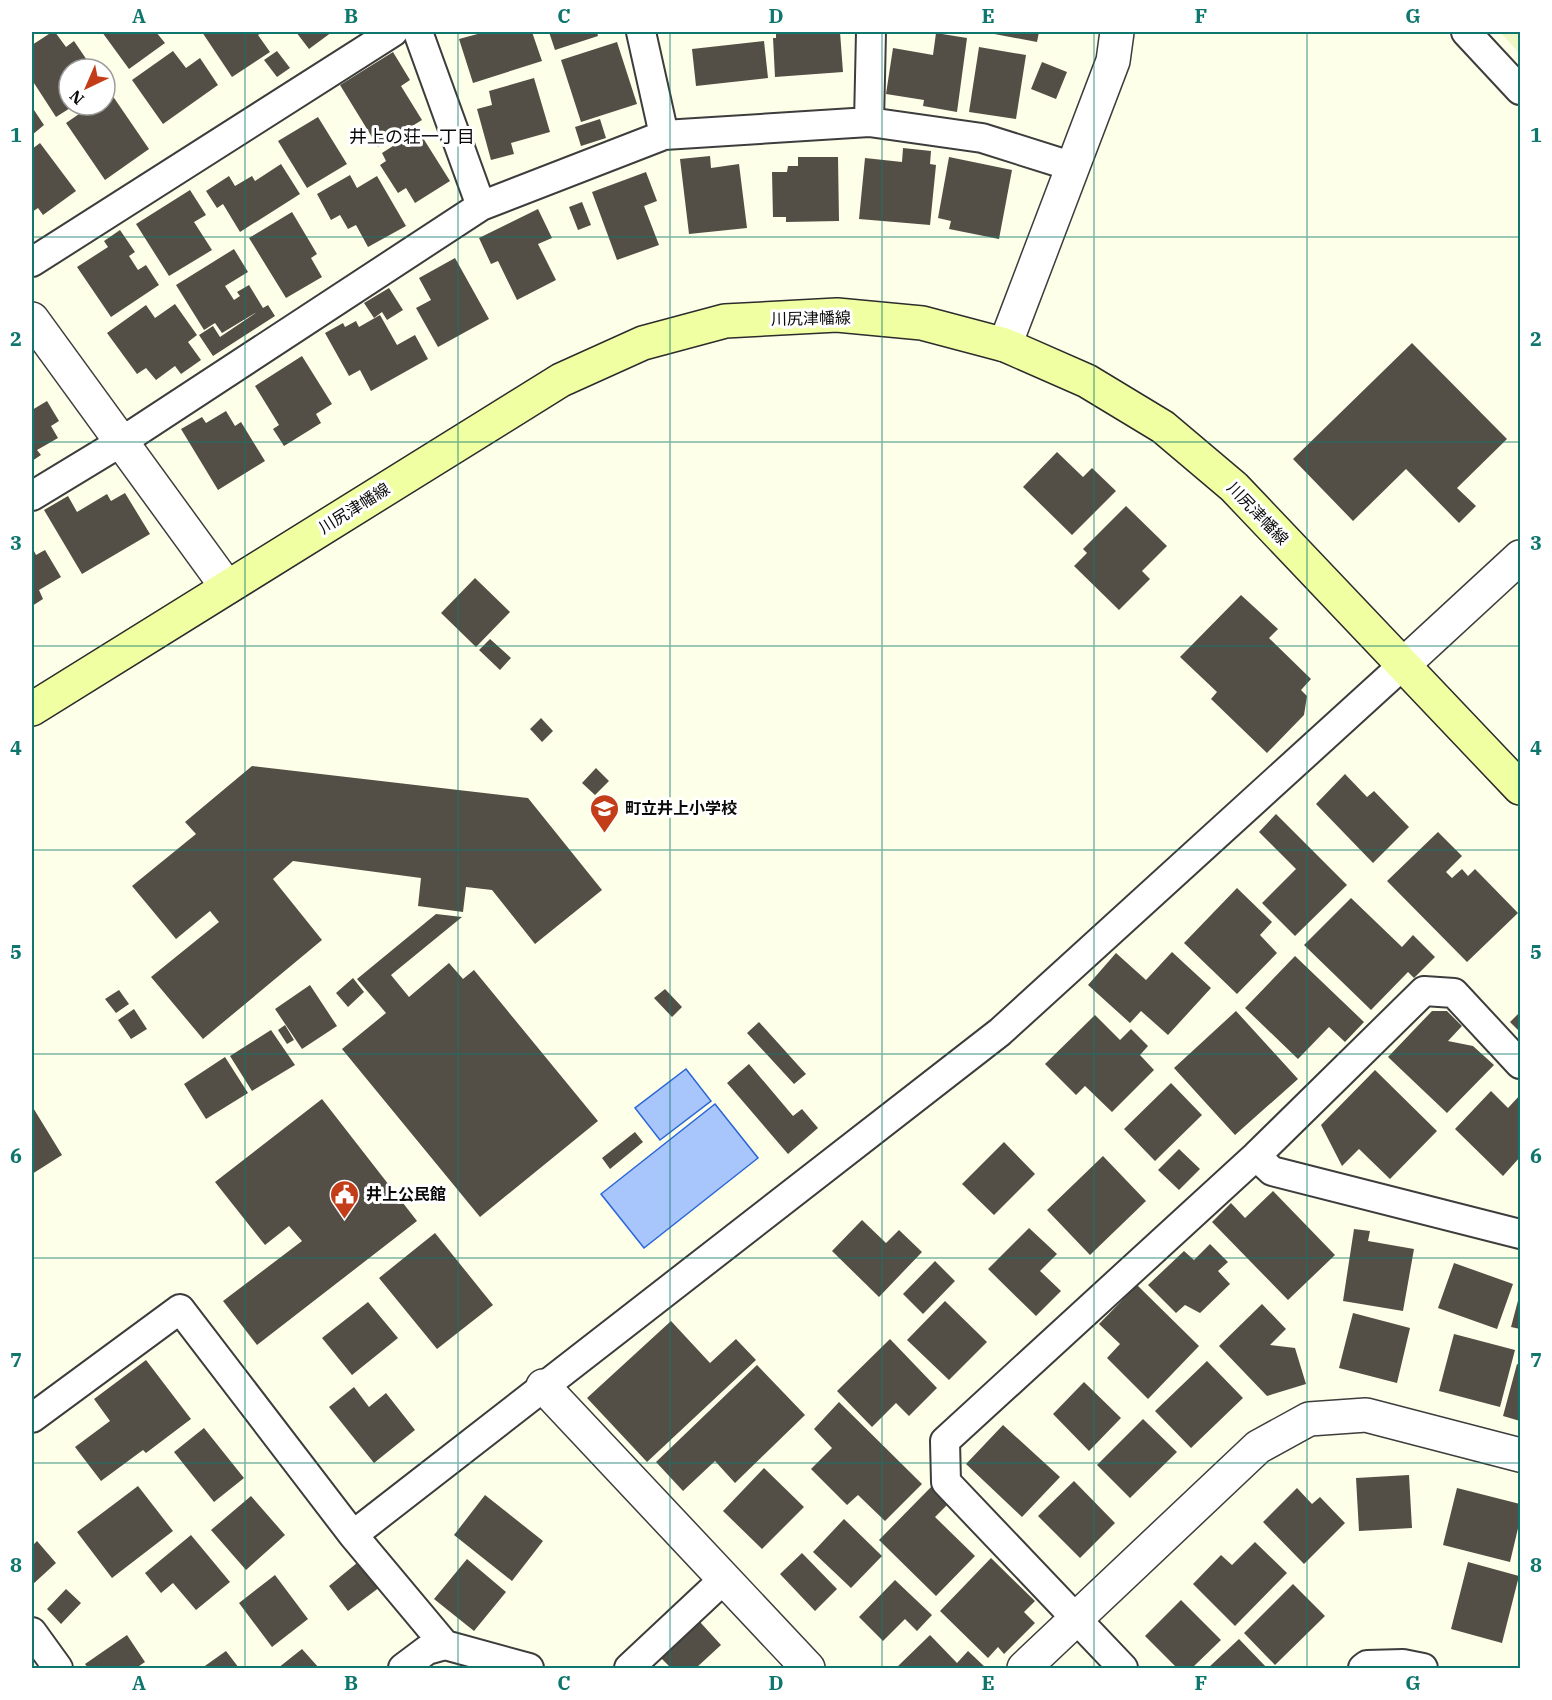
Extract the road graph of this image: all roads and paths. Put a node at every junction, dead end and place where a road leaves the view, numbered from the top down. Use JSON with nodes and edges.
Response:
{"nodes":[{"id":1,"x":393,"y":32,"type":"edge"},
{"id":2,"x":418,"y":32,"type":"edge"},
{"id":3,"x":641,"y":32,"type":"edge"},
{"id":4,"x":871,"y":32,"type":"edge"},
{"id":5,"x":1117,"y":32,"type":"edge"},
{"id":6,"x":1466,"y":32,"type":"edge"},
{"id":7,"x":1521,"y":90,"type":"edge"},
{"id":8,"x":869,"y":122,"type":"junction"},
{"id":9,"x":664,"y":135,"type":"junction"},
{"id":10,"x":1074,"y":167,"type":"junction"},
{"id":11,"x":481,"y":206,"type":"junction"},
{"id":12,"x":32,"y":262,"type":"edge"},
{"id":13,"x":32,"y":319,"type":"edge"},
{"id":14,"x":1005,"y":345,"type":"junction"},
{"id":15,"x":121,"y":442,"type":"junction"},
{"id":16,"x":32,"y":496,"type":"edge"},
{"id":17,"x":1521,"y":557,"type":"edge"},
{"id":18,"x":227,"y":587,"type":"junction"},
{"id":19,"x":1403,"y":665,"type":"junction"},
{"id":20,"x":32,"y":709,"type":"edge"},
{"id":21,"x":1521,"y":788,"type":"edge"},
{"id":22,"x":1521,"y":1064,"type":"edge"},
{"id":23,"x":1256,"y":1155,"type":"junction"},
{"id":24,"x":1521,"y":1234,"type":"edge"},
{"id":25,"x":543,"y":1386,"type":"junction"},
{"id":26,"x":32,"y":1418,"type":"edge"},
{"id":27,"x":1521,"y":1455,"type":"edge"},
{"id":28,"x":353,"y":1535,"type":"junction"},
{"id":29,"x":724,"y":1579,"type":"junction"},
{"id":30,"x":1075,"y":1618,"type":"junction"},
{"id":31,"x":32,"y":1632,"type":"edge"},
{"id":32,"x":445,"y":1645,"type":"junction"},
{"id":33,"x":56,"y":1668,"type":"edge"},
{"id":34,"x":404,"y":1668,"type":"edge"},
{"id":35,"x":529,"y":1668,"type":"edge"},
{"id":36,"x":629,"y":1668,"type":"edge"},
{"id":37,"x":808,"y":1668,"type":"edge"},
{"id":38,"x":1024,"y":1668,"type":"edge"},
{"id":39,"x":1123,"y":1668,"type":"edge"},
{"id":40,"x":1363,"y":1668,"type":"edge"},
{"id":41,"x":1423,"y":1668,"type":"edge"}],
"edges":[{"from":1,"to":12,"type":"street"},
{"from":2,"to":11,"type":"street"},
{"from":3,"to":9,"type":"street"},
{"from":4,"to":8,"type":"street"},
{"from":5,"to":10,"type":"street"},
{"from":6,"to":7,"type":"street"},
{"from":8,"to":9,"type":"street"},
{"from":8,"to":10,"type":"street"},
{"from":9,"to":11,"type":"street"},
{"from":10,"to":14,"type":"street"},
{"from":11,"to":15,"type":"street"},
{"from":13,"to":15,"type":"street"},
{"from":14,"to":18,"type":"main road","name":"川尻津幡線"},
{"from":14,"to":19,"type":"main road","name":"川尻津幡線"},
{"from":15,"to":16,"type":"street"},
{"from":15,"to":18,"type":"street"},
{"from":17,"to":19,"type":"street"},
{"from":18,"to":20,"type":"main road","name":"川尻津幡線"},
{"from":19,"to":21,"type":"main road","name":"川尻津幡線"},
{"from":19,"to":25,"type":"street"},
{"from":22,"to":23,"type":"street"},
{"from":23,"to":24,"type":"street"},
{"from":23,"to":30,"type":"street"},
{"from":25,"to":28,"type":"street"},
{"from":25,"to":29,"type":"street"},
{"from":26,"to":28,"type":"street"},
{"from":27,"to":30,"type":"street"},
{"from":28,"to":32,"type":"street"},
{"from":29,"to":36,"type":"street"},
{"from":29,"to":37,"type":"street"},
{"from":30,"to":38,"type":"street"},
{"from":30,"to":39,"type":"street"},
{"from":31,"to":33,"type":"street"},
{"from":32,"to":34,"type":"street"},
{"from":32,"to":35,"type":"street"},
{"from":40,"to":41,"type":"street"}]}
